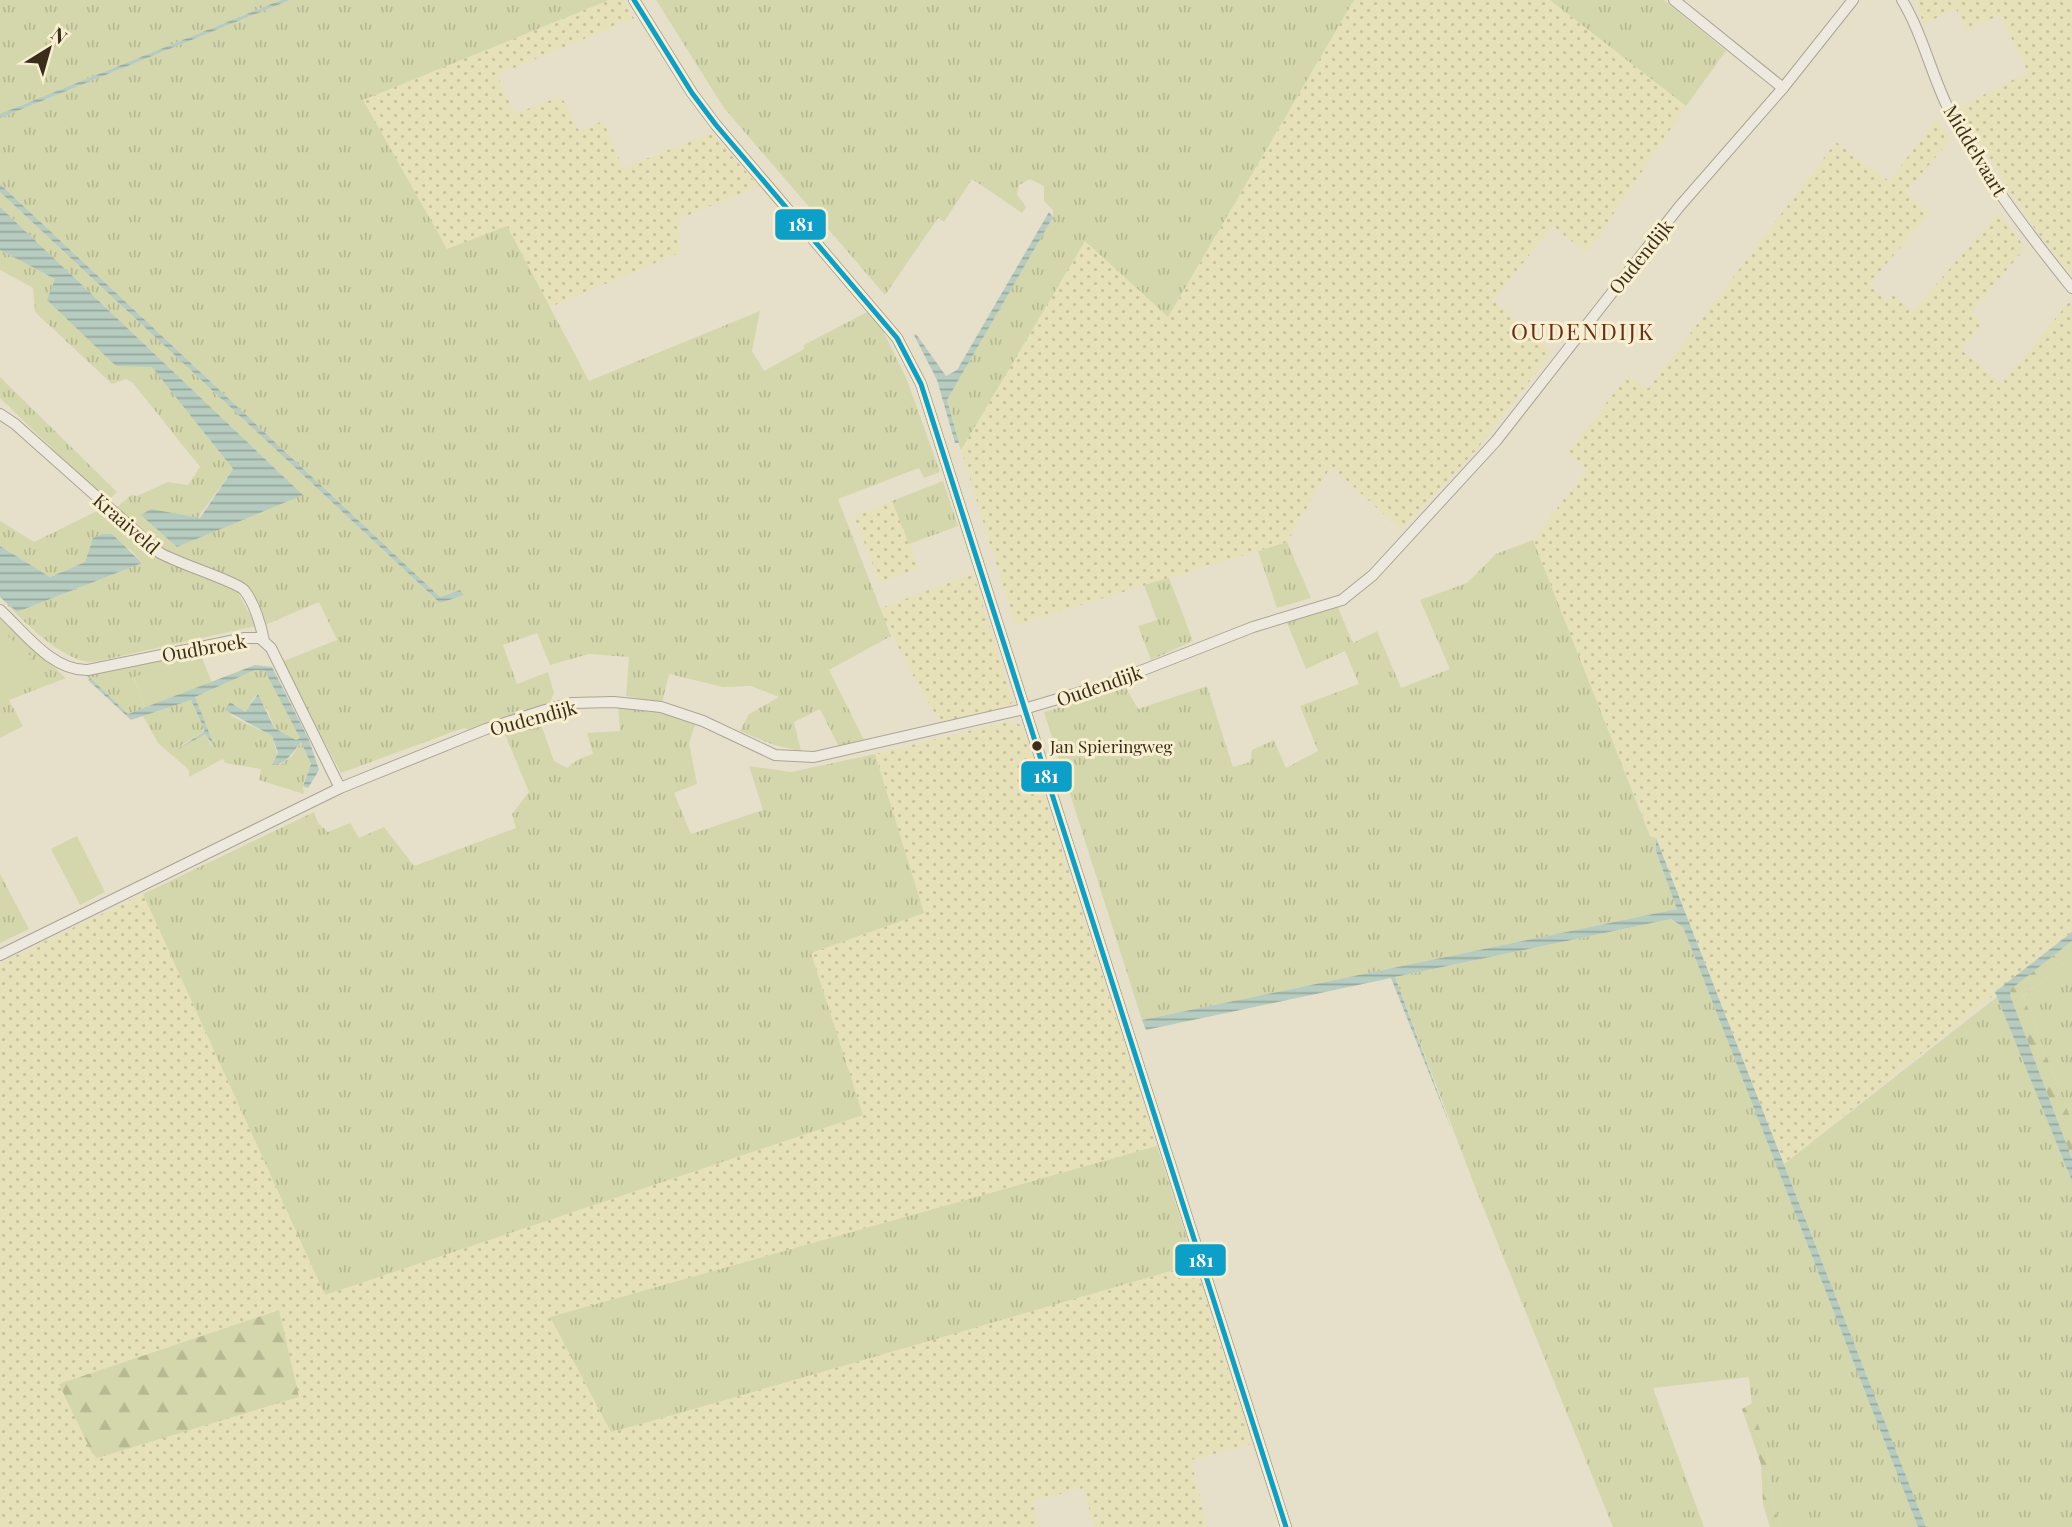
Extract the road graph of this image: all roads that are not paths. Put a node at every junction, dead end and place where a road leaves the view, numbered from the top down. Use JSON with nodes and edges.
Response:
{"nodes":[{"id":1,"x":634,"y":0,"type":"edge"},
{"id":2,"x":1674,"y":0,"type":"edge"},
{"id":3,"x":1853,"y":0,"type":"edge"},
{"id":4,"x":1902,"y":0,"type":"edge"},
{"id":5,"x":1783,"y":88,"type":"junction"},
{"id":6,"x":2072,"y":288,"type":"edge"},
{"id":7,"x":0,"y":404,"type":"edge"},
{"id":8,"x":0,"y":414,"type":"edge"},
{"id":9,"x":15,"y":424,"type":"junction"},
{"id":10,"x":0,"y":610,"type":"edge"},
{"id":11,"x":264,"y":640,"type":"junction"},
{"id":12,"x":1024,"y":709,"type":"junction"},
{"id":13,"x":340,"y":788,"type":"junction"},
{"id":14,"x":0,"y":954,"type":"edge"},
{"id":15,"x":1286,"y":1527,"type":"edge"}],
"edges":[{"from":1,"to":12,"type":"street"},
{"from":2,"to":5,"type":"street"},
{"from":3,"to":5,"type":"street","name":"Oudendijk"},
{"from":4,"to":6,"type":"street","name":"Middelvaart"},
{"from":5,"to":12,"type":"street","name":"Oudendijk"},
{"from":7,"to":9,"type":"street","name":"Kraaiveld"},
{"from":8,"to":9,"type":"street","name":"Kraaiveld"},
{"from":9,"to":11,"type":"street","name":"Kraaiveld"},
{"from":10,"to":11,"type":"street","name":"Oudbroek"},
{"from":11,"to":13,"type":"street","name":"Oudbroek"},
{"from":12,"to":13,"type":"street","name":"Oudendijk"},
{"from":12,"to":15,"type":"street"},
{"from":13,"to":14,"type":"street","name":"Oudendijk"}]}
